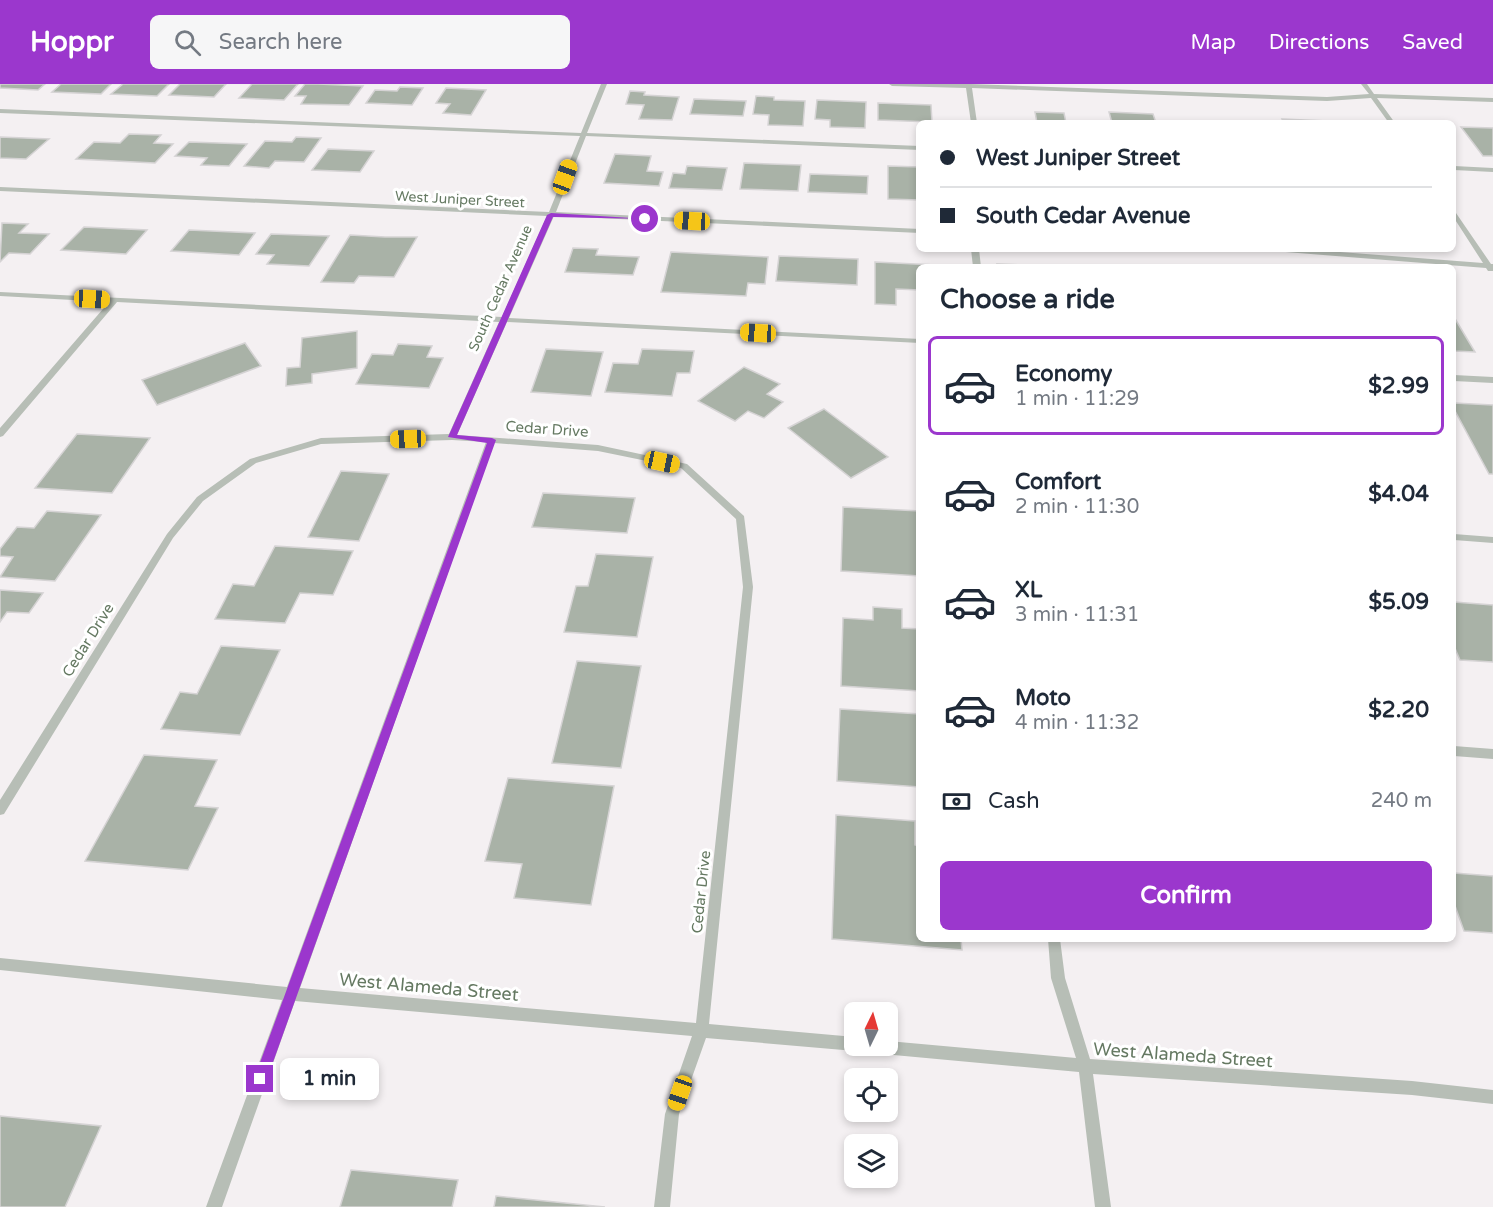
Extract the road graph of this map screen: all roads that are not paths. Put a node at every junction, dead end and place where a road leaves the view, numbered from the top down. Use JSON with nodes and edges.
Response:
{"nodes":[{"id":1,"x":604,"y":84,"type":"edge"},
{"id":2,"x":892,"y":84,"type":"edge"},
{"id":3,"x":1364,"y":84,"type":"edge"},
{"id":4,"x":969,"y":85,"type":"edge"},
{"id":5,"x":1372,"y":96,"type":"junction"},
{"id":6,"x":1493,"y":100,"type":"edge"},
{"id":7,"x":0,"y":111,"type":"edge"},
{"id":8,"x":974,"y":120,"type":"edge"},
{"id":9,"x":1390,"y":120,"type":"edge"},
{"id":10,"x":581,"y":136,"type":"junction"},
{"id":11,"x":916,"y":148,"type":"edge"},
{"id":12,"x":1456,"y":168,"type":"edge"},
{"id":13,"x":1493,"y":170,"type":"edge"},
{"id":14,"x":0,"y":189,"type":"edge"},
{"id":15,"x":551,"y":215,"type":"junction"},
{"id":16,"x":1456,"y":217,"type":"edge"},
{"id":17,"x":916,"y":231,"type":"edge"},
{"id":18,"x":1308,"y":252,"type":"edge"},
{"id":19,"x":1446,"y":264,"type":"edge"},
{"id":20,"x":1456,"y":265,"type":"edge"},
{"id":21,"x":1492,"y":268,"type":"edge"},
{"id":22,"x":0,"y":294,"type":"edge"},
{"id":23,"x":115,"y":300,"type":"junction"},
{"id":24,"x":504,"y":319,"type":"junction"},
{"id":25,"x":916,"y":341,"type":"edge"},
{"id":26,"x":1456,"y":378,"type":"edge"},
{"id":27,"x":1493,"y":380,"type":"edge"},
{"id":28,"x":0,"y":434,"type":"edge"},
{"id":29,"x":452,"y":437,"type":"junction"},
{"id":30,"x":492,"y":440,"type":"junction"},
{"id":31,"x":1456,"y":537,"type":"edge"},
{"id":32,"x":1493,"y":540,"type":"edge"},
{"id":33,"x":1456,"y":751,"type":"edge"},
{"id":34,"x":1493,"y":754,"type":"edge"},
{"id":35,"x":0,"y":810,"type":"edge"},
{"id":36,"x":1054,"y":942,"type":"edge"},
{"id":37,"x":0,"y":963,"type":"edge"},
{"id":38,"x":291,"y":994,"type":"junction"},
{"id":39,"x":702,"y":1029,"type":"junction"},
{"id":40,"x":844,"y":1043,"type":"edge"},
{"id":41,"x":898,"y":1048,"type":"edge"},
{"id":42,"x":1085,"y":1066,"type":"junction"},
{"id":43,"x":1493,"y":1097,"type":"edge"},
{"id":44,"x":214,"y":1207,"type":"edge"},
{"id":45,"x":662,"y":1207,"type":"edge"},
{"id":46,"x":1103,"y":1207,"type":"edge"}],
"edges":[{"from":1,"to":10,"type":"street","name":"South Cedar Avenue"},
{"from":2,"to":4,"type":"street"},
{"from":3,"to":5,"type":"street"},
{"from":4,"to":5,"type":"street"},
{"from":4,"to":8,"type":"street"},
{"from":5,"to":6,"type":"street"},
{"from":5,"to":9,"type":"street"},
{"from":7,"to":10,"type":"street"},
{"from":10,"to":11,"type":"street"},
{"from":10,"to":15,"type":"street","name":"South Cedar Avenue"},
{"from":12,"to":13,"type":"street"},
{"from":14,"to":15,"type":"street","name":"West Juniper Street"},
{"from":15,"to":17,"type":"street","name":"West Juniper Street"},
{"from":15,"to":24,"type":"street","name":"South Cedar Avenue"},
{"from":16,"to":21,"type":"street"},
{"from":18,"to":19,"type":"street"},
{"from":20,"to":21,"type":"street"},
{"from":22,"to":23,"type":"street"},
{"from":23,"to":24,"type":"street"},
{"from":23,"to":28,"type":"street"},
{"from":24,"to":25,"type":"street"},
{"from":24,"to":29,"type":"street","name":"South Cedar Avenue"},
{"from":26,"to":27,"type":"street"},
{"from":29,"to":30,"type":"street","name":"Cedar Drive"},
{"from":29,"to":35,"type":"street","name":"Cedar Drive"},
{"from":30,"to":38,"type":"street"},
{"from":30,"to":39,"type":"street","name":"Cedar Drive"},
{"from":31,"to":32,"type":"street"},
{"from":33,"to":34,"type":"street"},
{"from":36,"to":42,"type":"street"},
{"from":37,"to":38,"type":"street","name":"West Alameda Street"},
{"from":38,"to":39,"type":"street","name":"West Alameda Street"},
{"from":38,"to":44,"type":"street"},
{"from":39,"to":40,"type":"street","name":"West Alameda Street"},
{"from":39,"to":45,"type":"street","name":"Cedar Drive"},
{"from":41,"to":42,"type":"street","name":"West Alameda Street"},
{"from":42,"to":43,"type":"street","name":"West Alameda Street"},
{"from":42,"to":46,"type":"street"}]}
